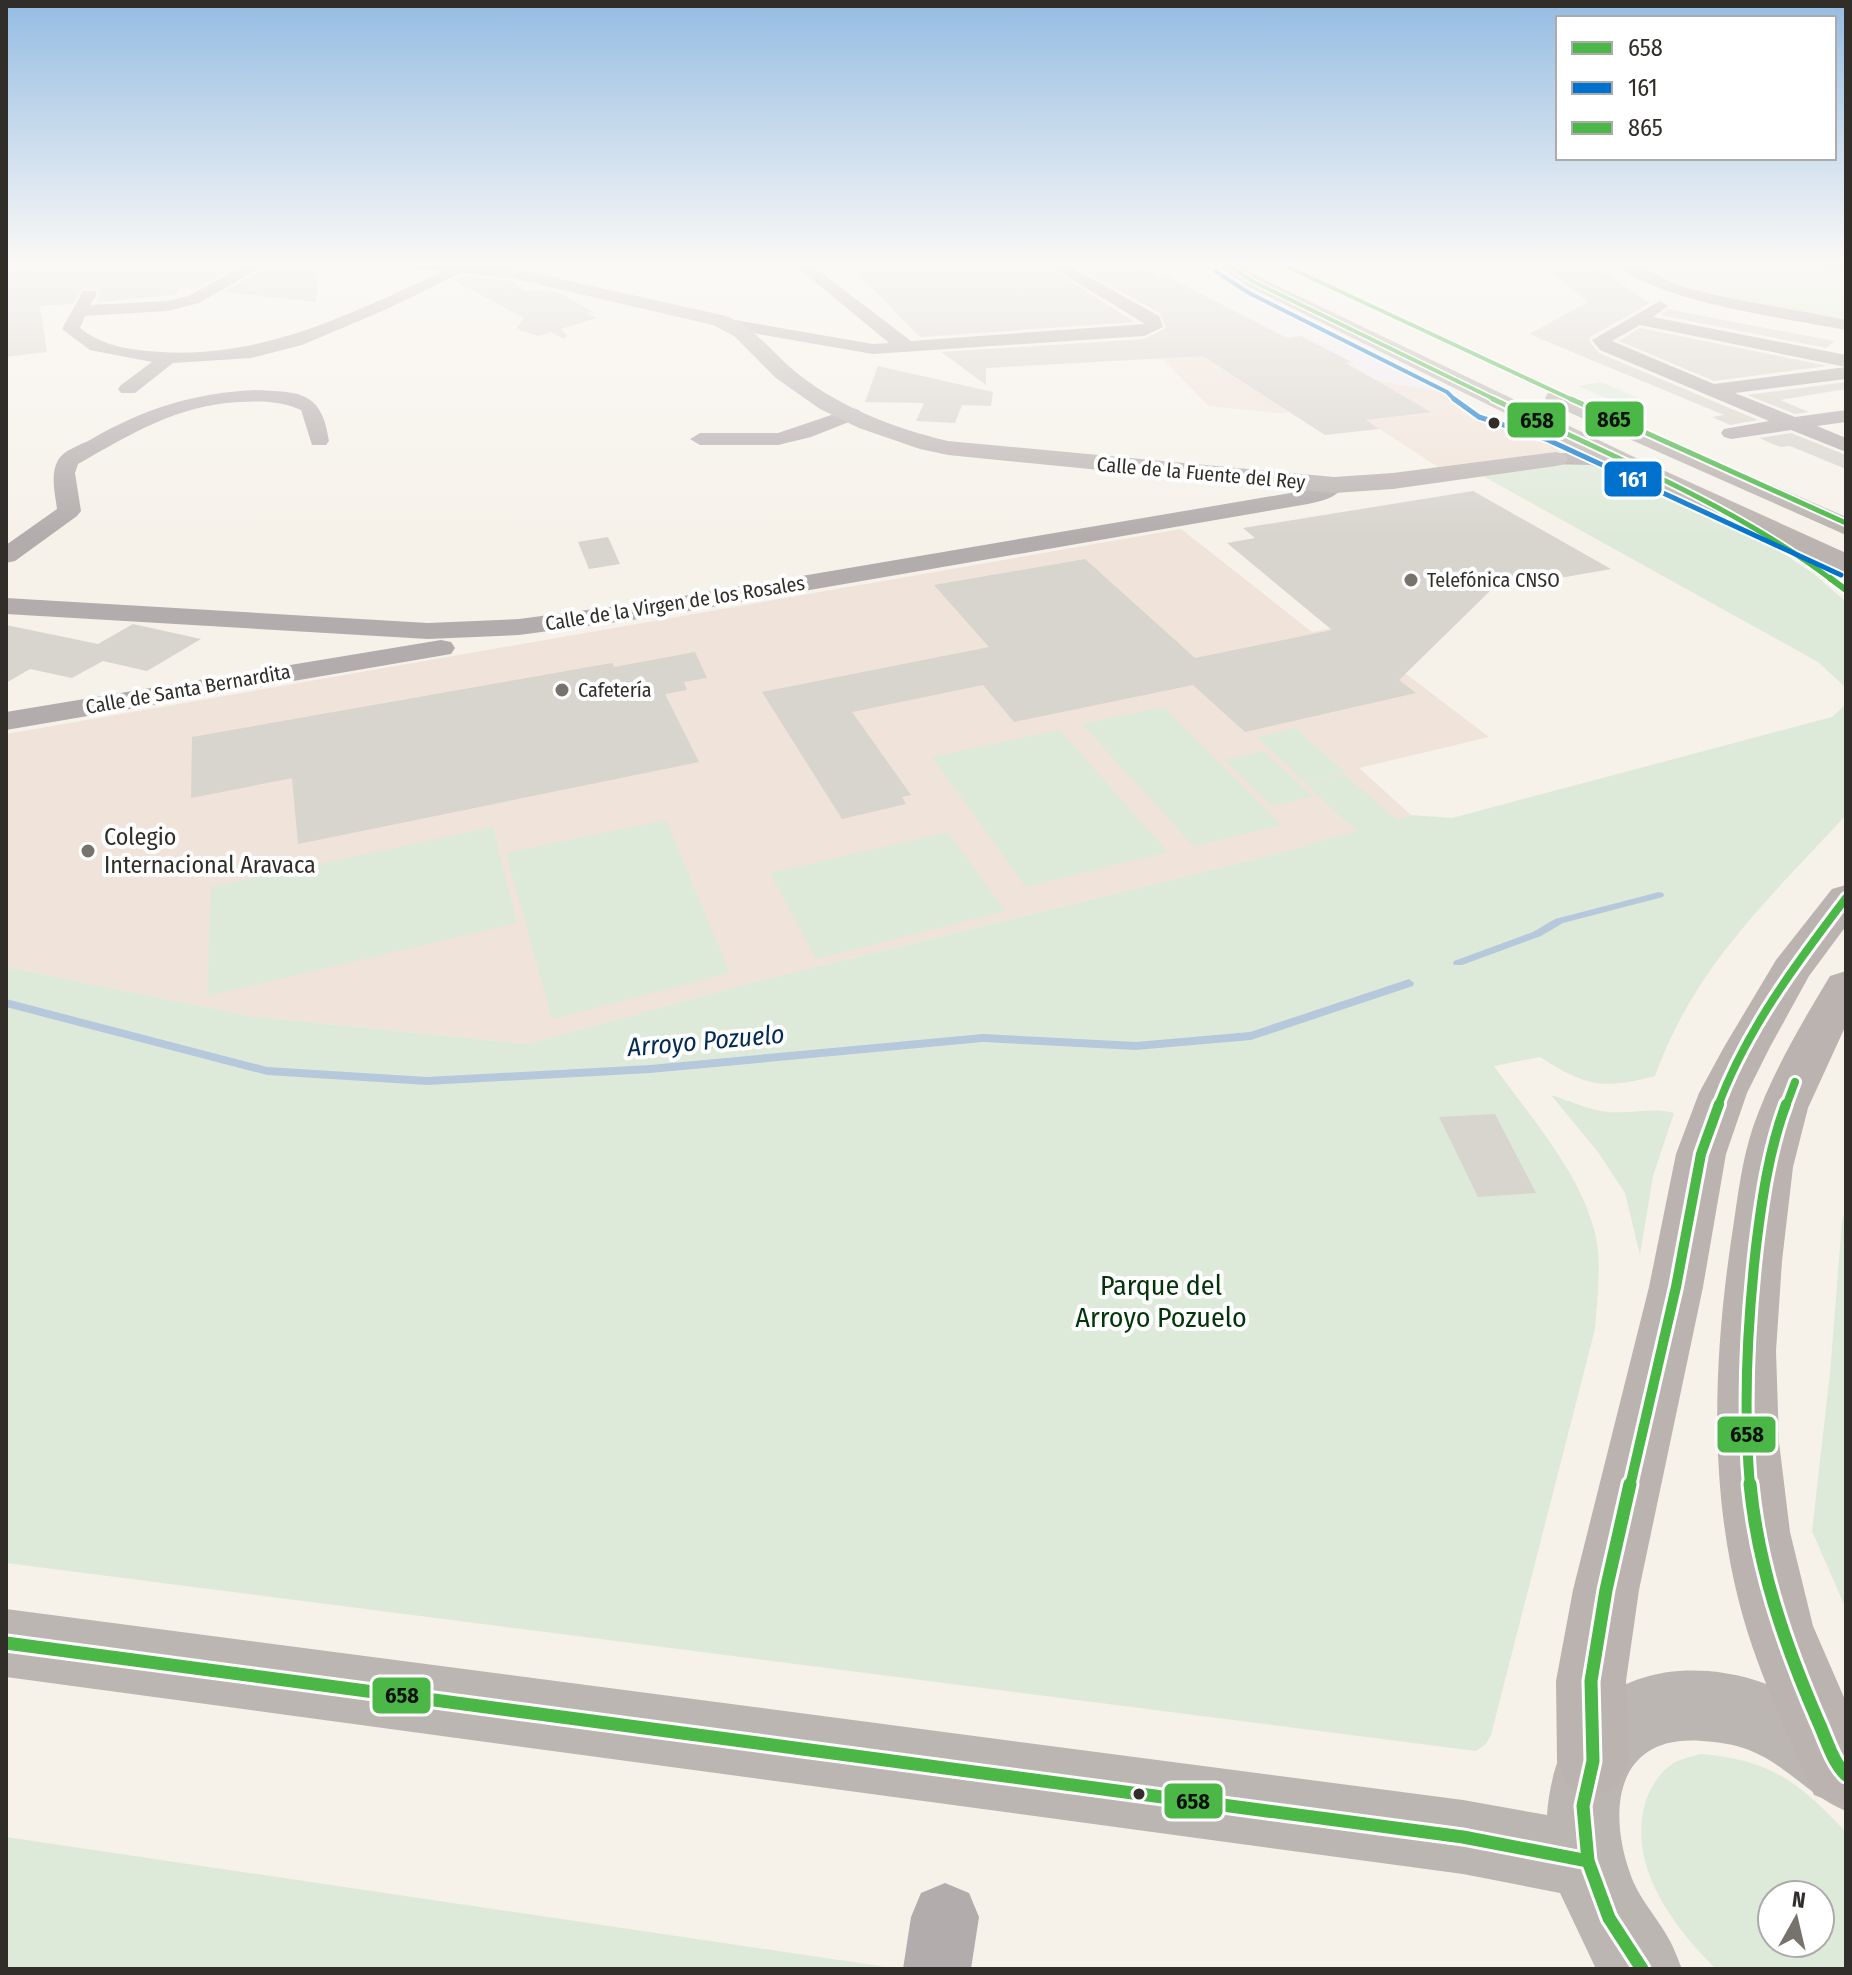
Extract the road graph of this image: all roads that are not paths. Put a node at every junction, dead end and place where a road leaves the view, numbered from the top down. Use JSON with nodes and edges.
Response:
{"nodes":[{"id":1,"x":121,"y":353,"type":"edge"},
{"id":2,"x":235,"y":353,"type":"edge"},
{"id":3,"x":766,"y":353,"type":"edge"},
{"id":4,"x":1386,"y":353,"type":"edge"},
{"id":5,"x":1415,"y":353,"type":"edge"},
{"id":6,"x":1443,"y":353,"type":"edge"},
{"id":7,"x":1445,"y":353,"type":"edge"},
{"id":8,"x":1623,"y":353,"type":"edge"},
{"id":9,"x":1807,"y":353,"type":"edge"},
{"id":10,"x":169,"y":358,"type":"junction"},
{"id":11,"x":1846,"y":361,"type":"edge"},
{"id":12,"x":1846,"y":373,"type":"edge"},
{"id":13,"x":128,"y":389,"type":"dead end"},
{"id":14,"x":1712,"y":390,"type":"junction"},
{"id":15,"x":852,"y":414,"type":"junction"},
{"id":16,"x":1846,"y":416,"type":"edge"},
{"id":17,"x":1790,"y":424,"type":"junction"},
{"id":18,"x":1731,"y":433,"type":"dead end"},
{"id":19,"x":700,"y":439,"type":"dead end"},
{"id":20,"x":1842,"y":439,"type":"edge"},
{"id":21,"x":319,"y":441,"type":"dead end"},
{"id":22,"x":1563,"y":448,"type":"junction"},
{"id":23,"x":1797,"y":448,"type":"dead end"},
{"id":24,"x":1334,"y":485,"type":"junction"},
{"id":25,"x":1701,"y":500,"type":"junction"},
{"id":26,"x":1846,"y":527,"type":"edge"},
{"id":27,"x":1846,"y":536,"type":"edge"},
{"id":28,"x":1846,"y":553,"type":"edge"},
{"id":29,"x":6,"y":556,"type":"edge"},
{"id":30,"x":1846,"y":564,"type":"edge"},
{"id":31,"x":1846,"y":590,"type":"edge"},
{"id":32,"x":6,"y":606,"type":"edge"},
{"id":33,"x":606,"y":617,"type":"junction"},
{"id":34,"x":391,"y":629,"type":"junction"},
{"id":35,"x":370,"y":658,"type":"junction"},
{"id":36,"x":6,"y":721,"type":"edge"},
{"id":37,"x":1846,"y":898,"type":"edge"},
{"id":38,"x":1846,"y":917,"type":"edge"},
{"id":39,"x":1791,"y":970,"type":"junction"},
{"id":40,"x":1842,"y":995,"type":"edge"},
{"id":41,"x":6,"y":1643,"type":"edge"},
{"id":42,"x":1593,"y":1761,"type":"junction"},
{"id":43,"x":1843,"y":1772,"type":"edge"},
{"id":44,"x":1588,"y":1861,"type":"junction"},
{"id":45,"x":1642,"y":1969,"type":"edge"}],
"edges":[{"from":1,"to":10,"type":"street"},
{"from":2,"to":10,"type":"street"},
{"from":3,"to":15,"type":"street","name":"Calle de la Fuente del Rey"},
{"from":4,"to":22,"type":"highway"},
{"from":5,"to":28,"type":"highway"},
{"from":6,"to":27,"type":"highway"},
{"from":7,"to":26,"type":"highway"},
{"from":8,"to":14,"type":"street"},
{"from":9,"to":11,"type":"street"},
{"from":10,"to":13,"type":"street"},
{"from":12,"to":14,"type":"street"},
{"from":14,"to":17,"type":"street"},
{"from":15,"to":19,"type":"street"},
{"from":15,"to":24,"type":"street","name":"Calle de la Fuente del Rey"},
{"from":16,"to":17,"type":"street"},
{"from":17,"to":18,"type":"street"},
{"from":17,"to":20,"type":"street"},
{"from":20,"to":23,"type":"street"},
{"from":21,"to":29,"type":"street"},
{"from":22,"to":24,"type":"street","name":"Calle de la Fuente del Rey"},
{"from":22,"to":25,"type":"highway"},
{"from":24,"to":33,"type":"street","name":"Calle de la Virgen de los Rosales"},
{"from":25,"to":30,"type":"highway"},
{"from":25,"to":31,"type":"highway"},
{"from":32,"to":34,"type":"street","name":"Calle de la Virgen de los Rosales"},
{"from":33,"to":34,"type":"street","name":"Calle de la Virgen de los Rosales"},
{"from":33,"to":35,"type":"street","name":"Calle de Santa Bernardita"},
{"from":34,"to":35,"type":"street"},
{"from":35,"to":36,"type":"street","name":"Calle de Santa Bernardita"},
{"from":37,"to":39,"type":"highway"},
{"from":38,"to":39,"type":"highway"},
{"from":39,"to":42,"type":"highway"},
{"from":40,"to":43,"type":"highway"},
{"from":41,"to":44,"type":"street"},
{"from":42,"to":43,"type":"street"},
{"from":42,"to":44,"type":"street"},
{"from":44,"to":45,"type":"street"}]}
